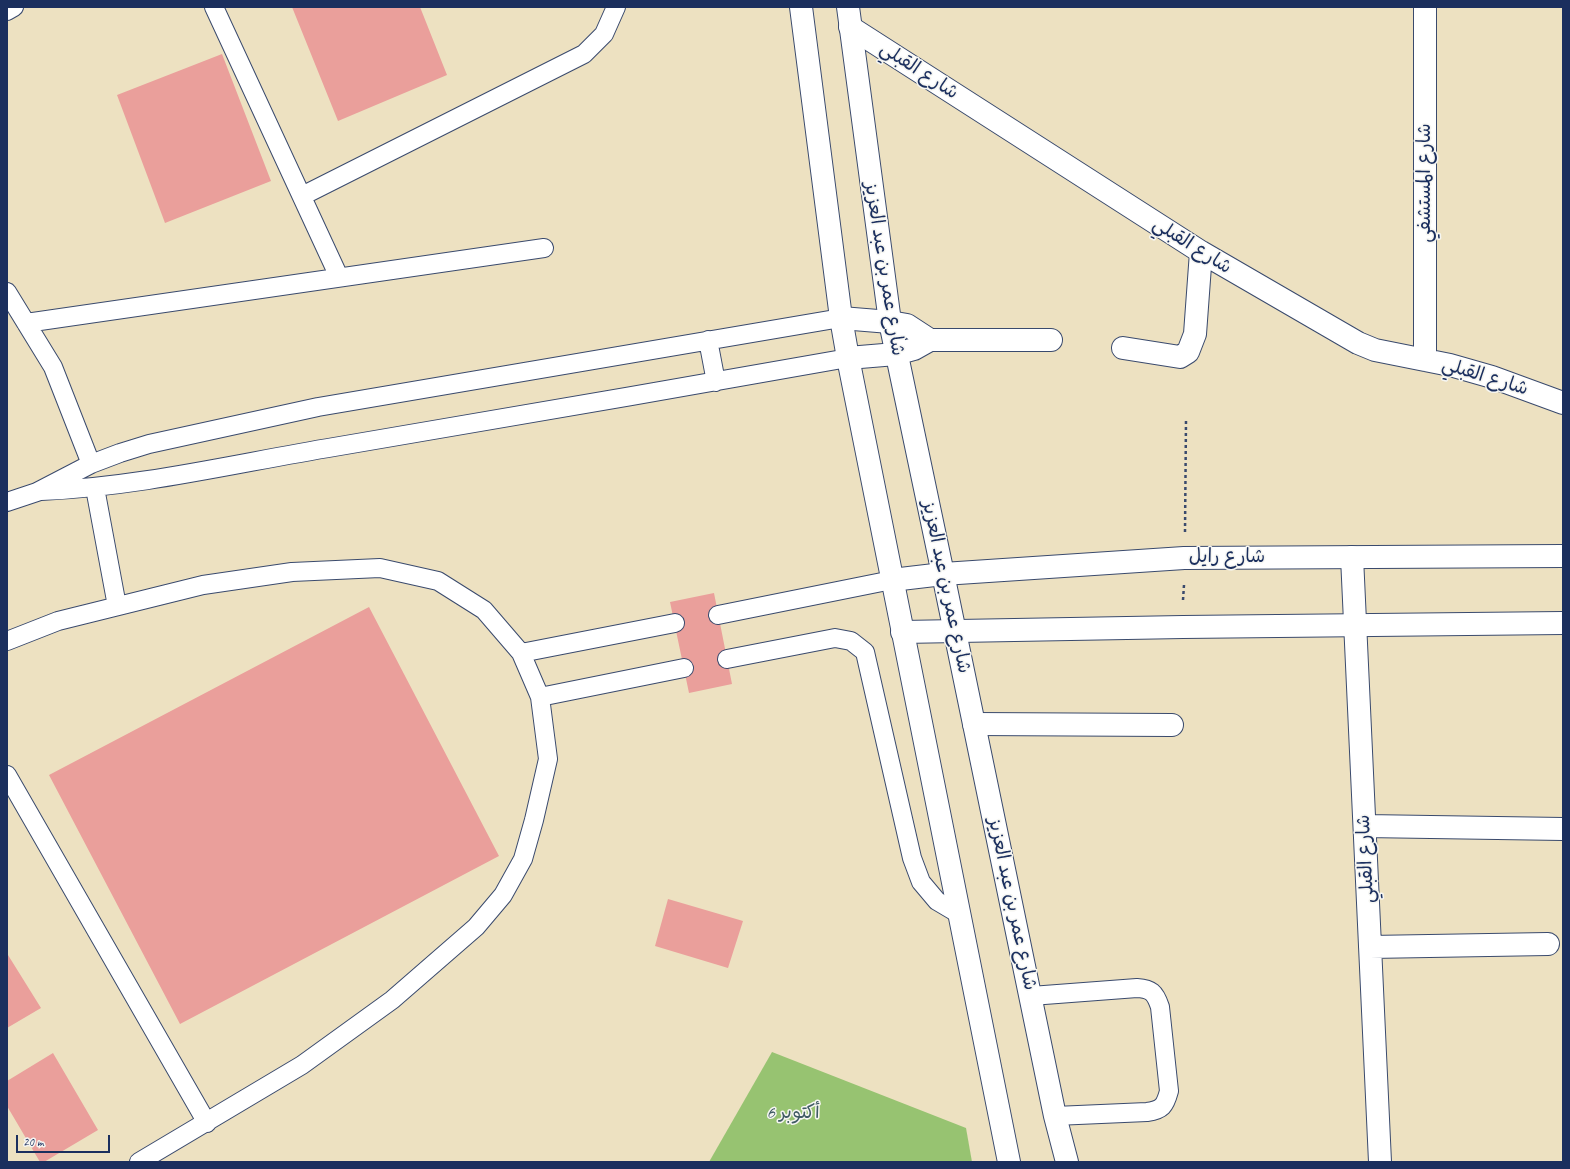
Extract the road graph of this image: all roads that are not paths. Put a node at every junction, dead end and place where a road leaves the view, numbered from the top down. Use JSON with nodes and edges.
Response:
{"nodes":[{"id":1,"x":14,"y":7,"type":"edge"},
{"id":2,"x":214,"y":7,"type":"edge"},
{"id":3,"x":616,"y":7,"type":"edge"},
{"id":4,"x":801,"y":7,"type":"edge"},
{"id":5,"x":1425,"y":7,"type":"edge"},
{"id":6,"x":7,"y":11,"type":"edge"},
{"id":7,"x":849,"y":17,"type":"edge"},
{"id":8,"x":302,"y":196,"type":"junction"},
{"id":9,"x":544,"y":248,"type":"dead end"},
{"id":10,"x":1201,"y":252,"type":"junction"},
{"id":11,"x":339,"y":277,"type":"junction"},
{"id":12,"x":7,"y":292,"type":"edge"},
{"id":13,"x":841,"y":318,"type":"junction"},
{"id":14,"x":890,"y":322,"type":"junction"},
{"id":15,"x":26,"y":323,"type":"junction"},
{"id":16,"x":708,"y":340,"type":"junction"},
{"id":17,"x":930,"y":340,"type":"junction"},
{"id":18,"x":1051,"y":340,"type":"dead end"},
{"id":19,"x":1123,"y":348,"type":"dead end"},
{"id":20,"x":896,"y":354,"type":"junction"},
{"id":21,"x":848,"y":358,"type":"junction"},
{"id":22,"x":1425,"y":360,"type":"junction"},
{"id":23,"x":716,"y":382,"type":"junction"},
{"id":24,"x":1563,"y":403,"type":"edge"},
{"id":25,"x":91,"y":464,"type":"junction"},
{"id":26,"x":95,"y":488,"type":"junction"},
{"id":27,"x":37,"y":492,"type":"junction"},
{"id":28,"x":7,"y":502,"type":"edge"},
{"id":29,"x":1563,"y":556,"type":"edge"},
{"id":30,"x":1352,"y":557,"type":"junction"},
{"id":31,"x":944,"y":574,"type":"junction"},
{"id":32,"x":892,"y":580,"type":"junction"},
{"id":33,"x":117,"y":606,"type":"junction"},
{"id":34,"x":718,"y":615,"type":"dead end"},
{"id":35,"x":675,"y":623,"type":"dead end"},
{"id":36,"x":1563,"y":623,"type":"edge"},
{"id":37,"x":1356,"y":624,"type":"junction"},
{"id":38,"x":955,"y":630,"type":"junction"},
{"id":39,"x":902,"y":632,"type":"junction"},
{"id":40,"x":7,"y":641,"type":"edge"},
{"id":41,"x":521,"y":653,"type":"junction"},
{"id":42,"x":727,"y":659,"type":"dead end"},
{"id":43,"x":684,"y":668,"type":"dead end"},
{"id":44,"x":540,"y":697,"type":"junction"},
{"id":45,"x":974,"y":724,"type":"junction"},
{"id":46,"x":1172,"y":725,"type":"dead end"},
{"id":47,"x":7,"y":775,"type":"edge"},
{"id":48,"x":1365,"y":826,"type":"junction"},
{"id":49,"x":1563,"y":829,"type":"edge"},
{"id":50,"x":959,"y":914,"type":"junction"},
{"id":51,"x":1548,"y":944,"type":"dead end"},
{"id":52,"x":1370,"y":947,"type":"junction"},
{"id":53,"x":1031,"y":996,"type":"junction"},
{"id":54,"x":1055,"y":1116,"type":"junction"},
{"id":55,"x":207,"y":1123,"type":"junction"},
{"id":56,"x":139,"y":1162,"type":"edge"},
{"id":57,"x":1009,"y":1162,"type":"edge"},
{"id":58,"x":1067,"y":1162,"type":"edge"},
{"id":59,"x":1380,"y":1162,"type":"edge"}],
"edges":[{"from":1,"to":6,"type":"lane"},
{"from":2,"to":8,"type":"lane"},
{"from":3,"to":8,"type":"lane"},
{"from":4,"to":13,"type":"street"},
{"from":5,"to":22,"type":"street","name":"شارع المستشفي"},
{"from":7,"to":10,"type":"street","name":"شارع القبلي"},
{"from":7,"to":14,"type":"street","name":"شارع عمر بن عبد العزيز"},
{"from":8,"to":11,"type":"lane"},
{"from":9,"to":11,"type":"lane"},
{"from":10,"to":19,"type":"street"},
{"from":10,"to":22,"type":"street","name":"شارع القبلي"},
{"from":11,"to":15,"type":"lane"},
{"from":12,"to":15,"type":"lane"},
{"from":13,"to":14,"type":"street"},
{"from":13,"to":16,"type":"lane"},
{"from":13,"to":21,"type":"street"},
{"from":14,"to":17,"type":"street"},
{"from":14,"to":20,"type":"street","name":"شارع عمر بن عبد العزيز"},
{"from":15,"to":25,"type":"lane"},
{"from":16,"to":23,"type":"lane"},
{"from":16,"to":25,"type":"lane"},
{"from":17,"to":18,"type":"street"},
{"from":17,"to":20,"type":"street"},
{"from":20,"to":21,"type":"street"},
{"from":20,"to":31,"type":"street","name":"شارع عمر بن عبد العزيز"},
{"from":21,"to":23,"type":"lane"},
{"from":21,"to":32,"type":"street"},
{"from":22,"to":24,"type":"street","name":"شارع القبلي"},
{"from":23,"to":26,"type":"lane"},
{"from":25,"to":27,"type":"lane"},
{"from":26,"to":27,"type":"lane"},
{"from":26,"to":33,"type":"lane"},
{"from":27,"to":28,"type":"lane"},
{"from":29,"to":30,"type":"street","name":"شارع رايل"},
{"from":30,"to":31,"type":"street","name":"شارع رايل"},
{"from":30,"to":37,"type":"street","name":"شارع القبلي"},
{"from":31,"to":32,"type":"street","name":"شارع رايل"},
{"from":31,"to":38,"type":"street","name":"شارع عمر بن عبد العزيز"},
{"from":32,"to":34,"type":"lane"},
{"from":32,"to":39,"type":"street"},
{"from":33,"to":40,"type":"lane"},
{"from":33,"to":41,"type":"lane"},
{"from":35,"to":41,"type":"lane"},
{"from":36,"to":37,"type":"street"},
{"from":37,"to":38,"type":"street"},
{"from":37,"to":48,"type":"street","name":"شارع القبلي"},
{"from":38,"to":39,"type":"street"},
{"from":38,"to":45,"type":"street","name":"شارع عمر بن عبد العزيز"},
{"from":39,"to":50,"type":"street"},
{"from":41,"to":44,"type":"lane"},
{"from":42,"to":50,"type":"lane"},
{"from":43,"to":44,"type":"lane"},
{"from":44,"to":55,"type":"lane"},
{"from":45,"to":46,"type":"street"},
{"from":45,"to":53,"type":"street","name":"شارع عمر بن عبد العزيز"},
{"from":47,"to":55,"type":"lane"},
{"from":48,"to":49,"type":"street"},
{"from":48,"to":52,"type":"street","name":"شارع القبلي"},
{"from":50,"to":57,"type":"street"},
{"from":51,"to":52,"type":"street"},
{"from":52,"to":59,"type":"street","name":"شارع القبلي"},
{"from":53,"to":54,"type":"street","name":"شارع عمر بن عبد العزيز"},
{"from":53,"to":54,"type":"lane"},
{"from":54,"to":58,"type":"street","name":"شارع عمر بن عبد العزيز"},
{"from":55,"to":56,"type":"lane"}]}
